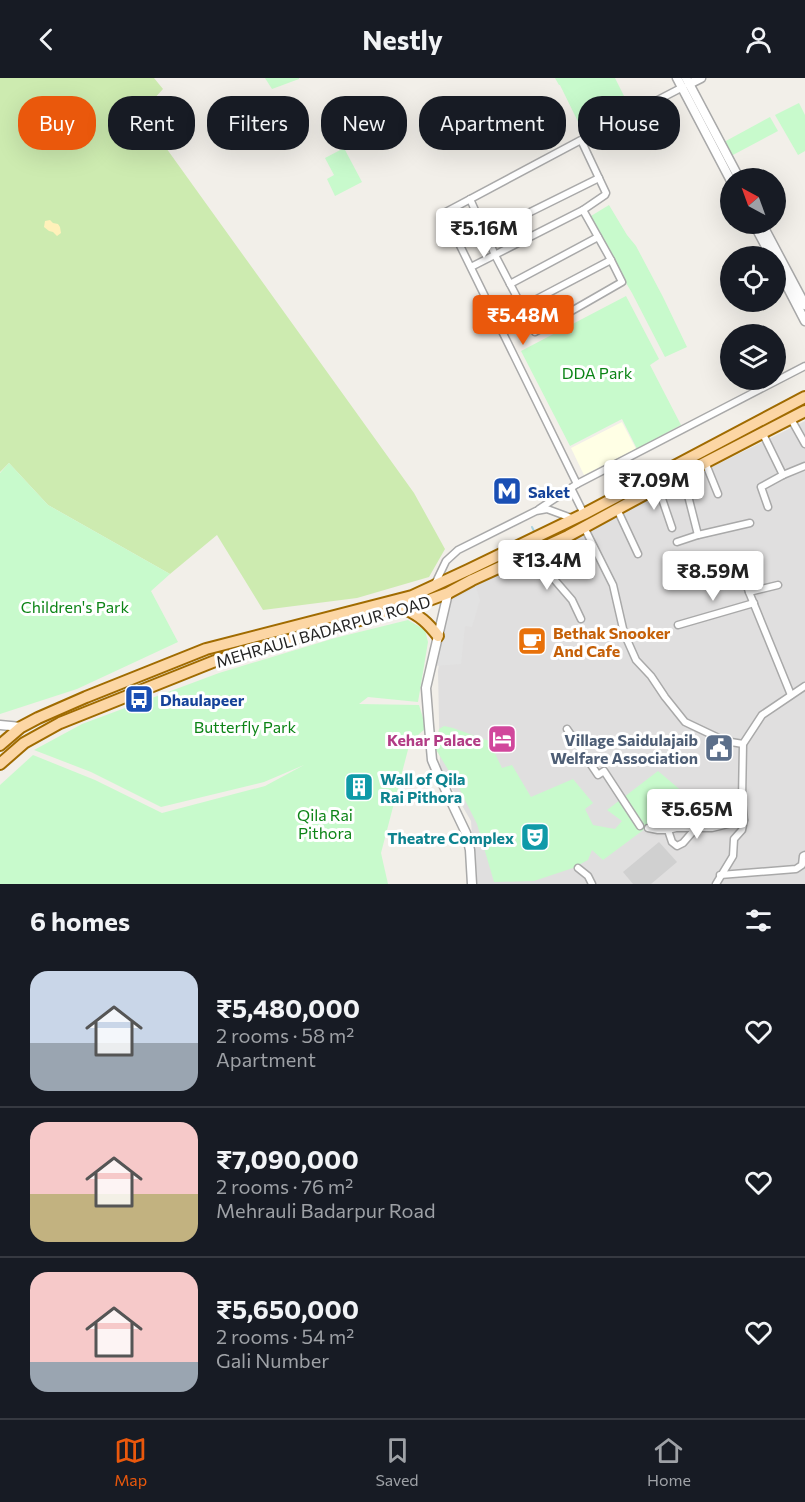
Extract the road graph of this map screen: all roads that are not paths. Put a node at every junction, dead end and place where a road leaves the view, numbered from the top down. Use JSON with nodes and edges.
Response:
{"nodes":[{"id":1,"x":677,"y":78,"type":"edge"},
{"id":2,"x":700,"y":78,"type":"edge"},
{"id":3,"x":686,"y":83,"type":"edge"},
{"id":4,"x":662,"y":96,"type":"edge"},
{"id":5,"x":715,"y":142,"type":"junction"},
{"id":6,"x":726,"y":168,"type":"edge"},
{"id":7,"x":732,"y":168,"type":"edge"},
{"id":8,"x":599,"y":178,"type":"junction"},
{"id":9,"x":470,"y":199,"type":"junction"},
{"id":10,"x":583,"y":210,"type":"junction"},
{"id":11,"x":486,"y":234,"type":"junction"},
{"id":12,"x":767,"y":234,"type":"edge"},
{"id":13,"x":598,"y":237,"type":"junction"},
{"id":14,"x":495,"y":255,"type":"junction"},
{"id":15,"x":611,"y":260,"type":"junction"},
{"id":16,"x":471,"y":267,"type":"junction"},
{"id":17,"x":787,"y":279,"type":"junction"},
{"id":18,"x":510,"y":284,"type":"junction"},
{"id":19,"x":805,"y":305,"type":"edge"},
{"id":20,"x":522,"y":307,"type":"junction"},
{"id":21,"x":497,"y":320,"type":"junction"},
{"id":22,"x":805,"y":321,"type":"edge"},
{"id":23,"x":805,"y":366,"type":"edge"},
{"id":24,"x":805,"y":397,"type":"edge"},
{"id":25,"x":805,"y":411,"type":"edge"},
{"id":26,"x":791,"y":419,"type":"junction"},
{"id":27,"x":763,"y":434,"type":"junction"},
{"id":28,"x":805,"y":444,"type":"edge"},
{"id":29,"x":705,"y":462,"type":"junction"},
{"id":30,"x":679,"y":463,"type":"junction"},
{"id":31,"x":805,"y":466,"type":"edge"},
{"id":32,"x":683,"y":474,"type":"junction"},
{"id":33,"x":783,"y":475,"type":"junction"},
{"id":34,"x":577,"y":483,"type":"junction"},
{"id":35,"x":658,"y":487,"type":"junction"},
{"id":36,"x":571,"y":488,"type":"junction"},
{"id":37,"x":718,"y":494,"type":"dead end"},
{"id":38,"x":768,"y":507,"type":"dead end"},
{"id":39,"x":540,"y":509,"type":"junction"},
{"id":40,"x":617,"y":509,"type":"junction"},
{"id":41,"x":579,"y":516,"type":"junction"},
{"id":42,"x":750,"y":523,"type":"dead end"},
{"id":43,"x":584,"y":527,"type":"junction"},
{"id":44,"x":672,"y":528,"type":"dead end"},
{"id":45,"x":698,"y":535,"type":"junction"},
{"id":46,"x":677,"y":543,"type":"dead end"},
{"id":47,"x":534,"y":552,"type":"junction"},
{"id":48,"x":638,"y":554,"type":"dead end"},
{"id":49,"x":713,"y":573,"type":"dead end"},
{"id":50,"x":435,"y":585,"type":"junction"},
{"id":51,"x":778,"y":585,"type":"dead end"},
{"id":52,"x":749,"y":592,"type":"junction"},
{"id":53,"x":448,"y":593,"type":"junction"},
{"id":54,"x":754,"y":603,"type":"junction"},
{"id":55,"x":405,"y":609,"type":"junction"},
{"id":56,"x":581,"y":619,"type":"dead end"},
{"id":57,"x":678,"y":625,"type":"dead end"},
{"id":58,"x":438,"y":636,"type":"junction"},
{"id":59,"x":805,"y":686,"type":"edge"},
{"id":60,"x":791,"y":695,"type":"junction"},
{"id":61,"x":0,"y":725,"type":"edge"},
{"id":62,"x":21,"y":727,"type":"junction"},
{"id":63,"x":567,"y":729,"type":"dead end"},
{"id":64,"x":743,"y":744,"type":"junction"},
{"id":65,"x":0,"y":745,"type":"edge"},
{"id":66,"x":0,"y":762,"type":"edge"},
{"id":67,"x":744,"y":820,"type":"junction"},
{"id":68,"x":640,"y":826,"type":"dead end"},
{"id":69,"x":648,"y":828,"type":"dead end"},
{"id":70,"x":696,"y":828,"type":"junction"},
{"id":71,"x":668,"y":830,"type":"junction"},
{"id":72,"x":805,"y":855,"type":"edge"},
{"id":73,"x":578,"y":868,"type":"dead end"},
{"id":74,"x":720,"y":875,"type":"junction"},
{"id":75,"x":472,"y":884,"type":"edge"},
{"id":76,"x":592,"y":884,"type":"edge"},
{"id":77,"x":716,"y":884,"type":"edge"}],
"edges":[{"from":1,"to":3,"type":"street"},
{"from":2,"to":3,"type":"street"},
{"from":3,"to":4,"type":"street"},
{"from":3,"to":5,"type":"street"},
{"from":5,"to":6,"type":"street"},
{"from":5,"to":7,"type":"street"},
{"from":8,"to":9,"type":"street"},
{"from":8,"to":10,"type":"street"},
{"from":8,"to":11,"type":"street"},
{"from":9,"to":11,"type":"street"},
{"from":9,"to":16,"type":"street"},
{"from":10,"to":13,"type":"street"},
{"from":10,"to":14,"type":"street"},
{"from":11,"to":14,"type":"street"},
{"from":12,"to":17,"type":"street"},
{"from":13,"to":15,"type":"street"},
{"from":13,"to":18,"type":"street"},
{"from":14,"to":16,"type":"street"},
{"from":14,"to":18,"type":"street"},
{"from":15,"to":20,"type":"street"},
{"from":15,"to":20,"type":"street"},
{"from":16,"to":21,"type":"street"},
{"from":17,"to":19,"type":"street"},
{"from":17,"to":22,"type":"street"},
{"from":18,"to":20,"type":"street"},
{"from":20,"to":21,"type":"street"},
{"from":21,"to":34,"type":"street"},
{"from":23,"to":34,"type":"street"},
{"from":24,"to":30,"type":"main road","name":"MEHRAULI BADARPUR ROAD"},
{"from":25,"to":26,"type":"main road","name":"MEHRAULI BADARPUR ROAD"},
{"from":26,"to":27,"type":"main road","name":"MEHRAULI BADARPUR ROAD"},
{"from":26,"to":28,"type":"street"},
{"from":27,"to":29,"type":"main road","name":"MEHRAULI BADARPUR ROAD"},
{"from":27,"to":33,"type":"street"},
{"from":29,"to":32,"type":"main road","name":"MEHRAULI BADARPUR ROAD"},
{"from":29,"to":37,"type":"street"},
{"from":30,"to":32,"type":"street"},
{"from":30,"to":41,"type":"main road","name":"MEHRAULI BADARPUR ROAD"},
{"from":31,"to":33,"type":"street"},
{"from":32,"to":35,"type":"main road","name":"MEHRAULI BADARPUR ROAD"},
{"from":32,"to":45,"type":"street"},
{"from":33,"to":38,"type":"street"},
{"from":34,"to":36,"type":"street"},
{"from":35,"to":40,"type":"main road","name":"MEHRAULI BADARPUR ROAD"},
{"from":35,"to":44,"type":"street"},
{"from":36,"to":39,"type":"street"},
{"from":36,"to":41,"type":"street"},
{"from":39,"to":41,"type":"street"},
{"from":39,"to":50,"type":"street"},
{"from":40,"to":43,"type":"main road","name":"MEHRAULI BADARPUR ROAD"},
{"from":40,"to":48,"type":"street"},
{"from":41,"to":50,"type":"main road","name":"MEHRAULI BADARPUR ROAD"},
{"from":42,"to":45,"type":"street"},
{"from":43,"to":47,"type":"main road","name":"MEHRAULI BADARPUR ROAD"},
{"from":43,"to":64,"type":"street"},
{"from":45,"to":46,"type":"street"},
{"from":47,"to":53,"type":"main road","name":"MEHRAULI BADARPUR ROAD"},
{"from":47,"to":56,"type":"street"},
{"from":49,"to":52,"type":"street"},
{"from":50,"to":62,"type":"main road","name":"MEHRAULI BADARPUR ROAD"},
{"from":51,"to":52,"type":"street"},
{"from":52,"to":54,"type":"street"},
{"from":53,"to":55,"type":"main road","name":"MEHRAULI BADARPUR ROAD"},
{"from":53,"to":58,"type":"street"},
{"from":54,"to":57,"type":"street"},
{"from":54,"to":60,"type":"street"},
{"from":55,"to":58,"type":"main road"},
{"from":55,"to":66,"type":"main road","name":"MEHRAULI BADARPUR ROAD"},
{"from":58,"to":75,"type":"street"},
{"from":59,"to":60,"type":"street"},
{"from":60,"to":64,"type":"street"},
{"from":61,"to":62,"type":"street"},
{"from":62,"to":65,"type":"main road","name":"MEHRAULI BADARPUR ROAD"},
{"from":63,"to":68,"type":"street"},
{"from":64,"to":67,"type":"street"},
{"from":67,"to":70,"type":"street"},
{"from":67,"to":74,"type":"street"},
{"from":69,"to":71,"type":"street"},
{"from":70,"to":71,"type":"street"},
{"from":70,"to":71,"type":"street"},
{"from":72,"to":74,"type":"street"},
{"from":73,"to":76,"type":"street"},
{"from":74,"to":77,"type":"street"}]}
